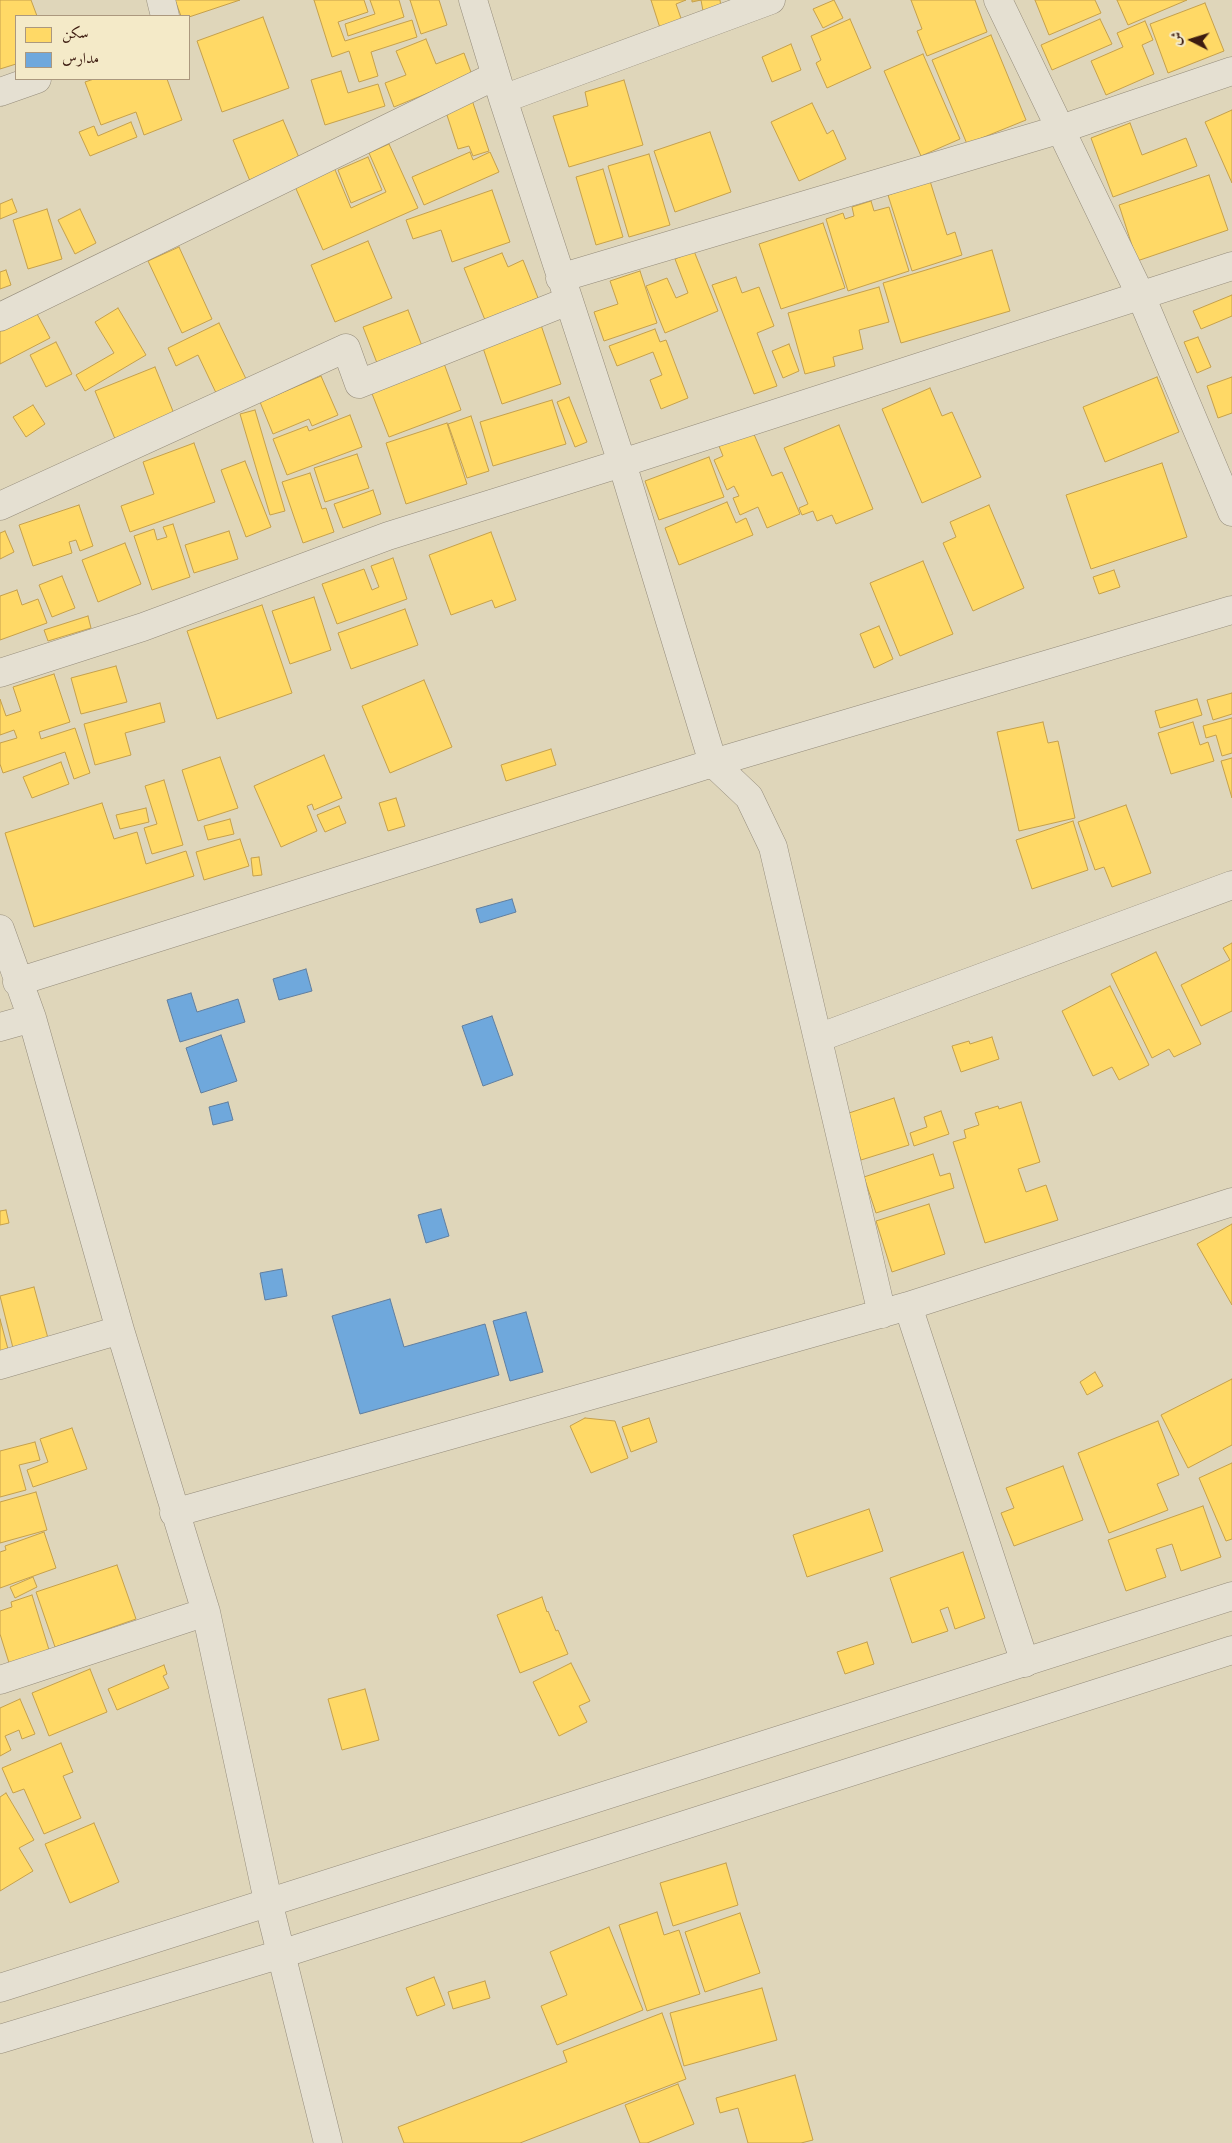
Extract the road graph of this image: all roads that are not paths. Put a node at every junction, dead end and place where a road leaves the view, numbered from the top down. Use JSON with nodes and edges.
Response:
{"nodes":[{"id":1,"x":161,"y":0,"type":"edge"},
{"id":2,"x":473,"y":0,"type":"edge"},
{"id":3,"x":772,"y":0,"type":"edge"},
{"id":4,"x":998,"y":0,"type":"edge"},
{"id":5,"x":165,"y":15,"type":"edge"},
{"id":6,"x":1232,"y":71,"type":"edge"},
{"id":7,"x":34,"y":80,"type":"edge"},
{"id":8,"x":499,"y":88,"type":"junction"},
{"id":9,"x":0,"y":92,"type":"edge"},
{"id":10,"x":1062,"y":129,"type":"junction"},
{"id":11,"x":1232,"y":266,"type":"edge"},
{"id":12,"x":564,"y":289,"type":"junction"},
{"id":13,"x":1141,"y":296,"type":"junction"},
{"id":14,"x":0,"y":317,"type":"edge"},
{"id":15,"x":622,"y":463,"type":"junction"},
{"id":16,"x":0,"y":506,"type":"edge"},
{"id":17,"x":1232,"y":512,"type":"edge"},
{"id":18,"x":1232,"y":610,"type":"edge"},
{"id":19,"x":0,"y":673,"type":"edge"},
{"id":20,"x":713,"y":763,"type":"junction"},
{"id":21,"x":1232,"y":885,"type":"edge"},
{"id":22,"x":0,"y":929,"type":"edge"},
{"id":23,"x":17,"y":982,"type":"junction"},
{"id":24,"x":32,"y":1018,"type":"junction"},
{"id":25,"x":0,"y":1027,"type":"edge"},
{"id":26,"x":818,"y":1038,"type":"junction"},
{"id":27,"x":1232,"y":1202,"type":"edge"},
{"id":28,"x":908,"y":1306,"type":"junction"},
{"id":29,"x":882,"y":1314,"type":"junction"},
{"id":30,"x":120,"y":1330,"type":"junction"},
{"id":31,"x":0,"y":1365,"type":"edge"},
{"id":32,"x":174,"y":1514,"type":"junction"},
{"id":33,"x":1232,"y":1596,"type":"edge"},
{"id":34,"x":206,"y":1612,"type":"junction"},
{"id":35,"x":1232,"y":1650,"type":"edge"},
{"id":36,"x":1026,"y":1663,"type":"junction"},
{"id":37,"x":0,"y":1680,"type":"edge"},
{"id":38,"x":268,"y":1901,"type":"junction"},
{"id":39,"x":281,"y":1954,"type":"junction"},
{"id":40,"x":0,"y":1988,"type":"edge"},
{"id":41,"x":0,"y":2040,"type":"edge"},
{"id":42,"x":328,"y":2143,"type":"edge"}],
"edges":[{"from":1,"to":5,"type":"street"},
{"from":2,"to":8,"type":"street"},
{"from":3,"to":8,"type":"street"},
{"from":4,"to":10,"type":"street"},
{"from":6,"to":10,"type":"street"},
{"from":7,"to":9,"type":"street"},
{"from":8,"to":12,"type":"street"},
{"from":8,"to":14,"type":"street"},
{"from":10,"to":12,"type":"street"},
{"from":10,"to":13,"type":"street"},
{"from":11,"to":13,"type":"street"},
{"from":12,"to":15,"type":"street"},
{"from":12,"to":16,"type":"street"},
{"from":13,"to":15,"type":"street"},
{"from":13,"to":17,"type":"street"},
{"from":15,"to":19,"type":"street"},
{"from":15,"to":20,"type":"street"},
{"from":18,"to":20,"type":"street"},
{"from":20,"to":23,"type":"street"},
{"from":20,"to":26,"type":"street"},
{"from":21,"to":26,"type":"street"},
{"from":22,"to":23,"type":"street"},
{"from":23,"to":24,"type":"street"},
{"from":24,"to":25,"type":"street"},
{"from":24,"to":30,"type":"street"},
{"from":26,"to":29,"type":"street"},
{"from":27,"to":28,"type":"street"},
{"from":28,"to":29,"type":"street"},
{"from":28,"to":36,"type":"street"},
{"from":29,"to":32,"type":"street"},
{"from":30,"to":31,"type":"street"},
{"from":30,"to":32,"type":"street"},
{"from":32,"to":34,"type":"street"},
{"from":33,"to":36,"type":"street"},
{"from":34,"to":37,"type":"street"},
{"from":34,"to":38,"type":"street"},
{"from":35,"to":39,"type":"street"},
{"from":36,"to":38,"type":"street"},
{"from":38,"to":39,"type":"street"},
{"from":38,"to":40,"type":"street"},
{"from":39,"to":41,"type":"street"},
{"from":39,"to":42,"type":"street"}]}
